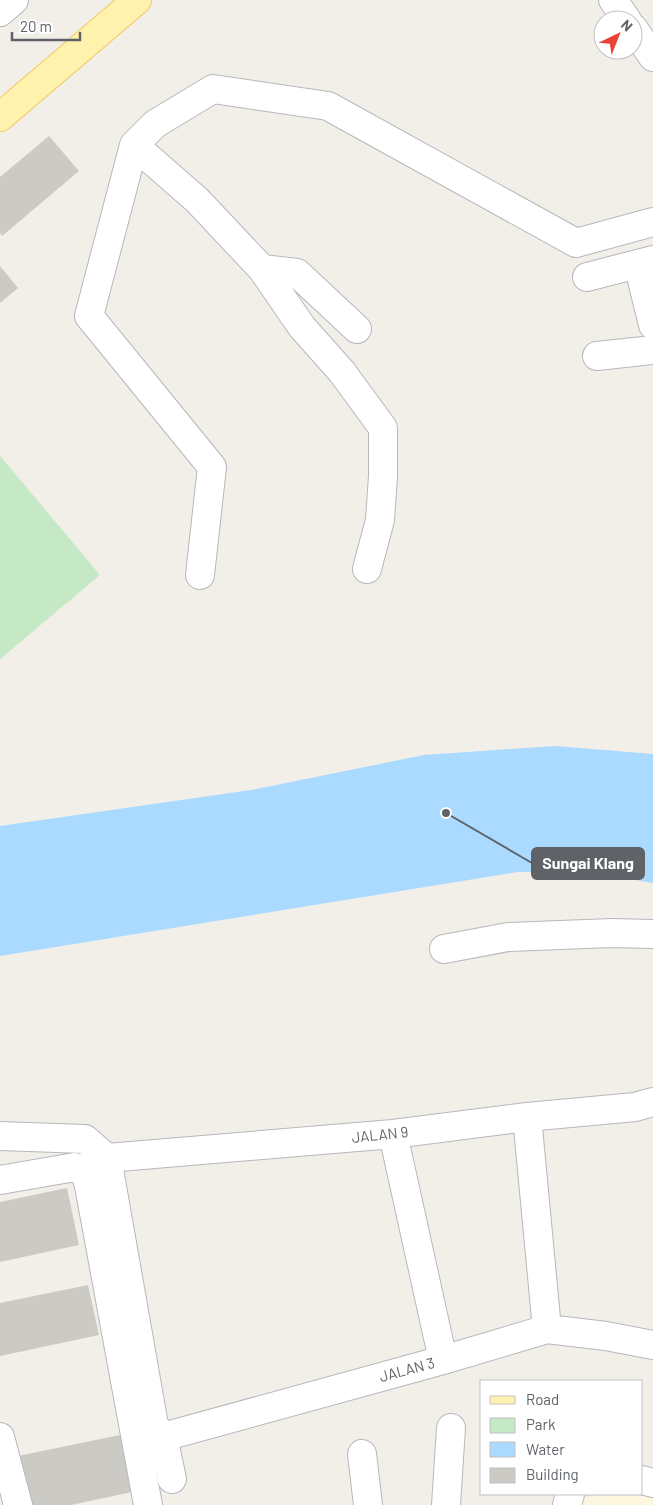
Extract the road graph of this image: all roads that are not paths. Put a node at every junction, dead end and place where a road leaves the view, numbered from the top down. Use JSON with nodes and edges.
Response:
{"nodes":[{"id":1,"x":14,"y":0,"type":"edge"},
{"id":2,"x":137,"y":0,"type":"edge"},
{"id":3,"x":0,"y":12,"type":"edge"},
{"id":4,"x":643,"y":43,"type":"edge"},
{"id":5,"x":652,"y":56,"type":"edge"},
{"id":6,"x":0,"y":117,"type":"edge"},
{"id":7,"x":134,"y":145,"type":"junction"},
{"id":8,"x":653,"y":222,"type":"edge"},
{"id":9,"x":645,"y":262,"type":"edge"},
{"id":10,"x":262,"y":269,"type":"junction"},
{"id":11,"x":587,"y":277,"type":"dead end"},
{"id":12,"x":653,"y":326,"type":"edge"},
{"id":13,"x":356,"y":329,"type":"dead end"},
{"id":14,"x":653,"y":350,"type":"edge"},
{"id":15,"x":597,"y":356,"type":"dead end"},
{"id":16,"x":367,"y":570,"type":"dead end"},
{"id":17,"x":200,"y":575,"type":"dead end"},
{"id":18,"x":653,"y":934,"type":"edge"},
{"id":19,"x":444,"y":948,"type":"dead end"},
{"id":20,"x":653,"y":1102,"type":"edge"},
{"id":21,"x":527,"y":1117,"type":"junction"},
{"id":22,"x":393,"y":1134,"type":"junction"},
{"id":23,"x":0,"y":1136,"type":"edge"},
{"id":24,"x":107,"y":1158,"type":"junction"},
{"id":25,"x":0,"y":1180,"type":"edge"},
{"id":26,"x":547,"y":1329,"type":"junction"},
{"id":27,"x":653,"y":1345,"type":"edge"},
{"id":28,"x":443,"y":1360,"type":"junction"},
{"id":29,"x":451,"y":1428,"type":"dead end"},
{"id":30,"x":0,"y":1437,"type":"edge"},
{"id":31,"x":163,"y":1437,"type":"junction"},
{"id":32,"x":362,"y":1454,"type":"dead end"},
{"id":33,"x":172,"y":1479,"type":"dead end"},
{"id":34,"x":18,"y":1505,"type":"edge"},
{"id":35,"x":148,"y":1505,"type":"edge"},
{"id":36,"x":368,"y":1505,"type":"edge"},
{"id":37,"x":446,"y":1505,"type":"edge"}],
"edges":[{"from":1,"to":3,"type":"street"},
{"from":2,"to":6,"type":"main road"},
{"from":4,"to":5,"type":"street"},
{"from":7,"to":8,"type":"street"},
{"from":7,"to":10,"type":"street"},
{"from":7,"to":17,"type":"street"},
{"from":9,"to":11,"type":"street"},
{"from":9,"to":12,"type":"street"},
{"from":10,"to":13,"type":"street"},
{"from":10,"to":16,"type":"street"},
{"from":14,"to":15,"type":"street"},
{"from":18,"to":19,"type":"street"},
{"from":20,"to":21,"type":"street","name":"JALAN 9"},
{"from":21,"to":22,"type":"street","name":"JALAN 9"},
{"from":21,"to":26,"type":"street"},
{"from":22,"to":24,"type":"street","name":"JALAN 9"},
{"from":22,"to":28,"type":"street"},
{"from":23,"to":24,"type":"street"},
{"from":24,"to":31,"type":"street"},
{"from":25,"to":35,"type":"street"},
{"from":26,"to":27,"type":"street","name":"JALAN 3"},
{"from":26,"to":28,"type":"street","name":"JALAN 3"},
{"from":28,"to":31,"type":"street","name":"JALAN 3"},
{"from":29,"to":37,"type":"street"},
{"from":30,"to":34,"type":"street"},
{"from":31,"to":33,"type":"street"},
{"from":32,"to":36,"type":"street"}]}
